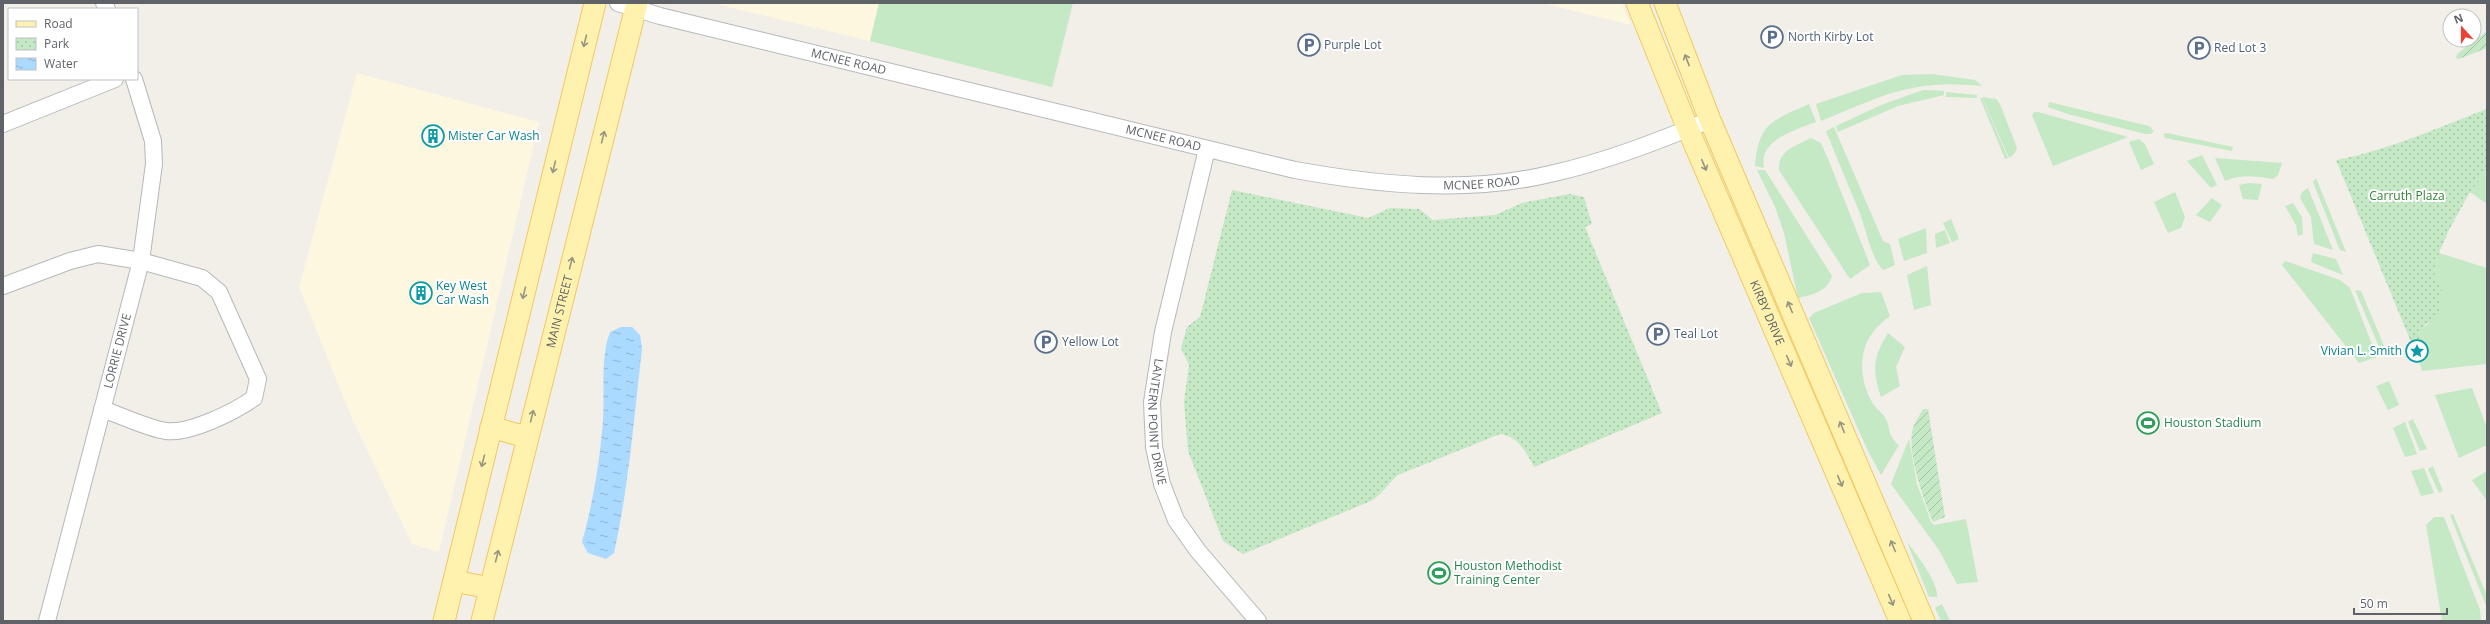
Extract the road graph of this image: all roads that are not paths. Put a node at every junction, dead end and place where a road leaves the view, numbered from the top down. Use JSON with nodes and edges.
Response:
{"nodes":[{"id":1,"x":595,"y":3,"type":"edge"},
{"id":2,"x":1636,"y":3,"type":"edge"},
{"id":3,"x":1665,"y":3,"type":"edge"},
{"id":4,"x":630,"y":5,"type":"edge"},
{"id":5,"x":113,"y":80,"type":"edge"},
{"id":6,"x":134,"y":80,"type":"edge"},
{"id":7,"x":1710,"y":120,"type":"junction"},
{"id":8,"x":3,"y":124,"type":"edge"},
{"id":9,"x":1688,"y":129,"type":"junction"},
{"id":10,"x":1207,"y":149,"type":"junction"},
{"id":11,"x":140,"y":261,"type":"junction"},
{"id":12,"x":3,"y":286,"type":"edge"},
{"id":13,"x":1819,"y":374,"type":"junction"},
{"id":14,"x":1798,"y":383,"type":"junction"},
{"id":15,"x":102,"y":409,"type":"junction"},
{"id":16,"x":491,"y":427,"type":"junction"},
{"id":17,"x":526,"y":437,"type":"junction"},
{"id":18,"x":454,"y":581,"type":"junction"},
{"id":19,"x":490,"y":588,"type":"junction"},
{"id":20,"x":47,"y":621,"type":"edge"},
{"id":21,"x":444,"y":621,"type":"edge"},
{"id":22,"x":482,"y":621,"type":"edge"},
{"id":23,"x":1258,"y":621,"type":"edge"},
{"id":24,"x":1900,"y":621,"type":"edge"},
{"id":25,"x":1924,"y":621,"type":"edge"}],
"edges":[{"from":1,"to":16,"type":"main road","one_way":true},
{"from":2,"to":9,"type":"main road","name":"KIRBY DRIVE"},
{"from":7,"to":3,"type":"main road","name":"KIRBY DRIVE","one_way":true},
{"from":4,"to":10,"type":"street","name":"MCNEE ROAD"},
{"from":17,"to":4,"type":"main road","name":"MAIN STREET","one_way":true},
{"from":5,"to":8,"type":"street"},
{"from":6,"to":11,"type":"street","name":"LORRIE DRIVE"},
{"from":7,"to":9,"type":"street","name":"MCNEE ROAD"},
{"from":13,"to":7,"type":"main road","name":"KIRBY DRIVE","one_way":true},
{"from":9,"to":10,"type":"street","name":"MCNEE ROAD"},
{"from":9,"to":14,"type":"main road","name":"KIRBY DRIVE","one_way":true},
{"from":10,"to":23,"type":"street","name":"LANTERN POINT DRIVE"},
{"from":11,"to":12,"type":"street"},
{"from":11,"to":15,"type":"street","name":"LORRIE DRIVE"},
{"from":11,"to":15,"type":"street"},
{"from":13,"to":14,"type":"main road"},
{"from":25,"to":13,"type":"main road","name":"KIRBY DRIVE","one_way":true},
{"from":14,"to":24,"type":"main road","name":"KIRBY DRIVE","one_way":true},
{"from":15,"to":20,"type":"street","name":"LORRIE DRIVE"},
{"from":16,"to":17,"type":"main road"},
{"from":16,"to":18,"type":"main road","one_way":true},
{"from":19,"to":17,"type":"main road","name":"MAIN STREET","one_way":true},
{"from":18,"to":19,"type":"main road"},
{"from":18,"to":21,"type":"main road"},
{"from":19,"to":22,"type":"main road","name":"MAIN STREET"}]}
